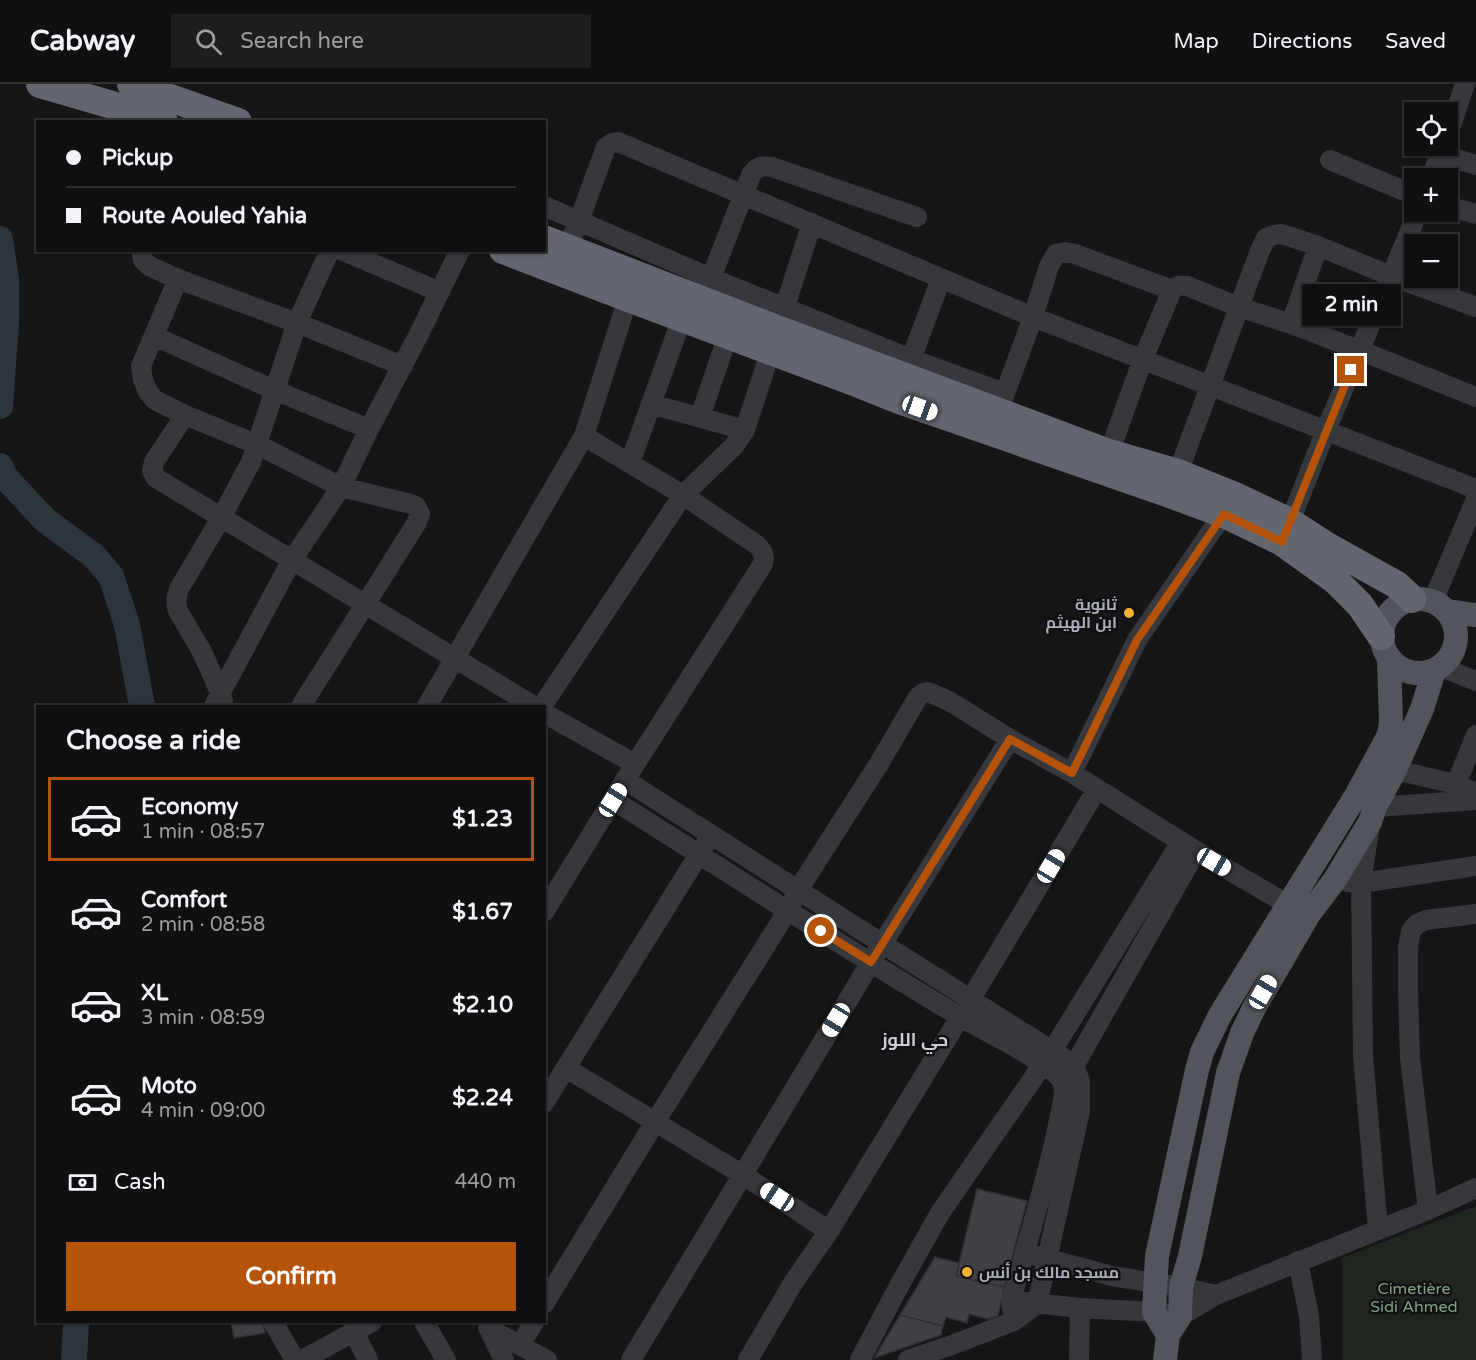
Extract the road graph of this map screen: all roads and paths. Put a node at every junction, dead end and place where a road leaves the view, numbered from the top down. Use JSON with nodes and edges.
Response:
{"nodes":[{"id":1,"x":40,"y":84,"type":"edge"},
{"id":2,"x":1468,"y":88,"type":"edge"},
{"id":3,"x":129,"y":100,"type":"edge"},
{"id":4,"x":1458,"y":111,"type":"edge"},
{"id":5,"x":161,"y":120,"type":"edge"},
{"id":6,"x":228,"y":120,"type":"edge"},
{"id":7,"x":1456,"y":156,"type":"edge"},
{"id":8,"x":1330,"y":160,"type":"dead end"},
{"id":9,"x":1476,"y":165,"type":"edge"},
{"id":10,"x":1404,"y":191,"type":"edge"},
{"id":11,"x":744,"y":194,"type":"junction"},
{"id":12,"x":546,"y":207,"type":"edge"},
{"id":13,"x":1458,"y":209,"type":"edge"},
{"id":14,"x":1476,"y":214,"type":"edge"},
{"id":15,"x":916,"y":216,"type":"dead end"},
{"id":16,"x":579,"y":220,"type":"junction"},
{"id":17,"x":1414,"y":222,"type":"edge"},
{"id":18,"x":812,"y":223,"type":"junction"},
{"id":19,"x":556,"y":243,"type":"edge"},
{"id":20,"x":1318,"y":246,"type":"junction"},
{"id":21,"x":141,"y":252,"type":"edge"},
{"id":22,"x":329,"y":252,"type":"edge"},
{"id":23,"x":346,"y":252,"type":"edge"},
{"id":24,"x":459,"y":252,"type":"edge"},
{"id":25,"x":508,"y":252,"type":"edge"},
{"id":26,"x":1391,"y":276,"type":"junction"},
{"id":27,"x":711,"y":278,"type":"junction"},
{"id":28,"x":178,"y":279,"type":"junction"},
{"id":29,"x":941,"y":279,"type":"junction"},
{"id":30,"x":1172,"y":290,"type":"junction"},
{"id":31,"x":440,"y":292,"type":"junction"},
{"id":32,"x":628,"y":298,"type":"junction"},
{"id":33,"x":1239,"y":307,"type":"junction"},
{"id":34,"x":1476,"y":307,"type":"edge"},
{"id":35,"x":1033,"y":317,"type":"junction"},
{"id":36,"x":682,"y":318,"type":"junction"},
{"id":37,"x":297,"y":323,"type":"junction"},
{"id":38,"x":1291,"y":324,"type":"junction"},
{"id":39,"x":777,"y":329,"type":"junction"},
{"id":40,"x":728,"y":335,"type":"junction"},
{"id":41,"x":154,"y":336,"type":"junction"},
{"id":42,"x":1359,"y":350,"type":"junction"},
{"id":43,"x":1143,"y":358,"type":"junction"},
{"id":44,"x":403,"y":366,"type":"junction"},
{"id":45,"x":906,"y":379,"type":"junction"},
{"id":46,"x":1209,"y":385,"type":"junction"},
{"id":47,"x":274,"y":390,"type":"junction"},
{"id":48,"x":1476,"y":397,"type":"edge"},
{"id":49,"x":1001,"y":402,"type":"junction"},
{"id":50,"x":651,"y":404,"type":"junction"},
{"id":51,"x":185,"y":414,"type":"junction"},
{"id":52,"x":700,"y":417,"type":"junction"},
{"id":53,"x":369,"y":429,"type":"junction"},
{"id":54,"x":745,"y":430,"type":"junction"},
{"id":55,"x":1326,"y":430,"type":"junction"},
{"id":56,"x":584,"y":435,"type":"junction"},
{"id":57,"x":258,"y":445,"type":"junction"},
{"id":58,"x":1109,"y":453,"type":"junction"},
{"id":59,"x":630,"y":463,"type":"junction"},
{"id":60,"x":1178,"y":473,"type":"junction"},
{"id":61,"x":341,"y":487,"type":"junction"},
{"id":62,"x":1476,"y":489,"type":"edge"},
{"id":63,"x":683,"y":495,"type":"junction"},
{"id":64,"x":1476,"y":499,"type":"edge"},
{"id":65,"x":1229,"y":505,"type":"junction"},
{"id":66,"x":221,"y":518,"type":"junction"},
{"id":67,"x":1286,"y":532,"type":"junction"},
{"id":68,"x":292,"y":560,"type":"junction"},
{"id":69,"x":1430,"y":604,"type":"junction"},
{"id":70,"x":365,"y":605,"type":"junction"},
{"id":71,"x":1476,"y":615,"type":"edge"},
{"id":72,"x":1476,"y":641,"type":"edge"},
{"id":73,"x":1385,"y":647,"type":"junction"},
{"id":74,"x":455,"y":659,"type":"junction"},
{"id":75,"x":1443,"y":664,"type":"junction"},
{"id":76,"x":1476,"y":681,"type":"edge"},
{"id":77,"x":220,"y":702,"type":"edge"},
{"id":78,"x":302,"y":705,"type":"edge"},
{"id":79,"x":428,"y":705,"type":"edge"},
{"id":80,"x":532,"y":705,"type":"edge"},
{"id":81,"x":543,"y":705,"type":"edge"},
{"id":82,"x":546,"y":714,"type":"edge"},
{"id":83,"x":1476,"y":735,"type":"edge"},
{"id":84,"x":1010,"y":739,"type":"junction"},
{"id":85,"x":1395,"y":770,"type":"junction"},
{"id":86,"x":630,"y":772,"type":"junction"},
{"id":87,"x":1072,"y":773,"type":"junction"},
{"id":88,"x":1456,"y":784,"type":"junction"},
{"id":89,"x":1097,"y":789,"type":"junction"},
{"id":90,"x":1476,"y":793,"type":"edge"},
{"id":91,"x":613,"y":800,"type":"junction"},
{"id":92,"x":1476,"y":800,"type":"edge"},
{"id":93,"x":1368,"y":808,"type":"junction"},
{"id":94,"x":711,"y":834,"type":"junction"},
{"id":95,"x":1188,"y":847,"type":"junction"},
{"id":96,"x":700,"y":855,"type":"junction"},
{"id":97,"x":1476,"y":866,"type":"edge"},
{"id":98,"x":1334,"y":881,"type":"junction"},
{"id":99,"x":1361,"y":883,"type":"junction"},
{"id":100,"x":798,"y":890,"type":"junction"},
{"id":101,"x":1145,"y":898,"type":"junction"},
{"id":102,"x":1164,"y":908,"type":"junction"},
{"id":103,"x":546,"y":909,"type":"edge"},
{"id":104,"x":1298,"y":909,"type":"junction"},
{"id":105,"x":788,"y":910,"type":"junction"},
{"id":106,"x":1476,"y":914,"type":"edge"},
{"id":107,"x":883,"y":944,"type":"junction"},
{"id":108,"x":871,"y":962,"type":"junction"},
{"id":109,"x":971,"y":1000,"type":"junction"},
{"id":110,"x":960,"y":1017,"type":"junction"},
{"id":111,"x":1021,"y":1041,"type":"junction"},
{"id":112,"x":1202,"y":1052,"type":"junction"},
{"id":113,"x":1047,"y":1058,"type":"junction"},
{"id":114,"x":1234,"y":1058,"type":"junction"},
{"id":115,"x":566,"y":1068,"type":"junction"},
{"id":116,"x":1067,"y":1072,"type":"junction"},
{"id":117,"x":546,"y":1100,"type":"edge"},
{"id":118,"x":655,"y":1122,"type":"junction"},
{"id":119,"x":743,"y":1175,"type":"junction"},
{"id":120,"x":1476,"y":1188,"type":"edge"},
{"id":121,"x":1428,"y":1210,"type":"junction"},
{"id":122,"x":1378,"y":1230,"type":"junction"},
{"id":123,"x":829,"y":1231,"type":"junction"},
{"id":124,"x":1024,"y":1253,"type":"junction"},
{"id":125,"x":1047,"y":1259,"type":"junction"},
{"id":126,"x":1298,"y":1261,"type":"junction"},
{"id":127,"x":1155,"y":1283,"type":"junction"},
{"id":128,"x":1181,"y":1287,"type":"junction"},
{"id":129,"x":1216,"y":1295,"type":"junction"},
{"id":130,"x":1011,"y":1300,"type":"junction"},
{"id":131,"x":546,"y":1301,"type":"edge"},
{"id":132,"x":1038,"y":1304,"type":"junction"},
{"id":133,"x":1080,"y":1308,"type":"junction"},
{"id":134,"x":1154,"y":1312,"type":"junction"},
{"id":135,"x":1014,"y":1320,"type":"junction"},
{"id":136,"x":274,"y":1323,"type":"edge"},
{"id":137,"x":370,"y":1323,"type":"edge"},
{"id":138,"x":425,"y":1323,"type":"edge"},
{"id":139,"x":533,"y":1323,"type":"edge"},
{"id":140,"x":485,"y":1325,"type":"edge"},
{"id":141,"x":1174,"y":1326,"type":"junction"},
{"id":142,"x":354,"y":1332,"type":"junction"},
{"id":143,"x":520,"y":1345,"type":"junction"},
{"id":144,"x":295,"y":1360,"type":"edge"},
{"id":145,"x":302,"y":1360,"type":"edge"},
{"id":146,"x":368,"y":1360,"type":"edge"},
{"id":147,"x":446,"y":1360,"type":"edge"},
{"id":148,"x":504,"y":1360,"type":"edge"},
{"id":149,"x":547,"y":1360,"type":"edge"},
{"id":150,"x":631,"y":1360,"type":"edge"},
{"id":151,"x":748,"y":1360,"type":"edge"},
{"id":152,"x":860,"y":1360,"type":"edge"},
{"id":153,"x":911,"y":1360,"type":"edge"},
{"id":154,"x":1079,"y":1360,"type":"edge"},
{"id":155,"x":1165,"y":1360,"type":"edge"},
{"id":156,"x":1312,"y":1360,"type":"edge"}],
"edges":[{"from":1,"to":3,"type":"highway"},
{"from":2,"to":4,"type":"street"},
{"from":3,"to":5,"type":"highway"},
{"from":3,"to":6,"type":"highway"},
{"from":7,"to":9,"type":"street"},
{"from":8,"to":10,"type":"street"},
{"from":11,"to":15,"type":"street"},
{"from":11,"to":16,"type":"street"},
{"from":11,"to":18,"type":"street"},
{"from":11,"to":27,"type":"street"},
{"from":12,"to":16,"type":"street"},
{"from":13,"to":14,"type":"street"},
{"from":16,"to":19,"type":"street"},
{"from":16,"to":27,"type":"street"},
{"from":17,"to":26,"type":"street"},
{"from":18,"to":29,"type":"street"},
{"from":18,"to":39,"type":"street"},
{"from":19,"to":39,"type":"highway"},
{"from":20,"to":26,"type":"street"},
{"from":20,"to":33,"type":"street"},
{"from":20,"to":38,"type":"street"},
{"from":21,"to":28,"type":"street"},
{"from":22,"to":37,"type":"street"},
{"from":23,"to":31,"type":"street"},
{"from":24,"to":31,"type":"street"},
{"from":25,"to":32,"type":"highway"},
{"from":26,"to":34,"type":"street"},
{"from":26,"to":42,"type":"street"},
{"from":27,"to":39,"type":"street"},
{"from":28,"to":37,"type":"street"},
{"from":28,"to":41,"type":"street"},
{"from":29,"to":35,"type":"street"},
{"from":29,"to":45,"type":"street"},
{"from":30,"to":33,"type":"street"},
{"from":30,"to":35,"type":"street"},
{"from":30,"to":43,"type":"street"},
{"from":31,"to":44,"type":"street"},
{"from":32,"to":36,"type":"highway"},
{"from":32,"to":56,"type":"street"},
{"from":33,"to":38,"type":"street"},
{"from":33,"to":46,"type":"street"},
{"from":35,"to":43,"type":"street"},
{"from":35,"to":49,"type":"street"},
{"from":36,"to":40,"type":"highway"},
{"from":36,"to":50,"type":"street"},
{"from":37,"to":44,"type":"street"},
{"from":37,"to":47,"type":"street"},
{"from":38,"to":42,"type":"street"},
{"from":39,"to":40,"type":"highway"},
{"from":39,"to":45,"type":"highway"},
{"from":39,"to":45,"type":"street"},
{"from":39,"to":54,"type":"street"},
{"from":40,"to":52,"type":"street"},
{"from":41,"to":47,"type":"street"},
{"from":41,"to":51,"type":"street"},
{"from":42,"to":48,"type":"street"},
{"from":42,"to":55,"type":"street"},
{"from":43,"to":46,"type":"street"},
{"from":43,"to":58,"type":"street"},
{"from":44,"to":53,"type":"street"},
{"from":45,"to":49,"type":"highway"},
{"from":45,"to":65,"type":"highway"},
{"from":46,"to":55,"type":"street"},
{"from":46,"to":60,"type":"street"},
{"from":47,"to":53,"type":"street"},
{"from":47,"to":57,"type":"street"},
{"from":49,"to":58,"type":"highway"},
{"from":50,"to":52,"type":"street"},
{"from":50,"to":59,"type":"street"},
{"from":51,"to":57,"type":"street"},
{"from":51,"to":66,"type":"street"},
{"from":52,"to":54,"type":"street"},
{"from":53,"to":61,"type":"street"},
{"from":54,"to":63,"type":"street"},
{"from":55,"to":62,"type":"street"},
{"from":55,"to":67,"type":"street"},
{"from":56,"to":59,"type":"street"},
{"from":56,"to":74,"type":"street"},
{"from":57,"to":61,"type":"street"},
{"from":57,"to":66,"type":"street"},
{"from":58,"to":60,"type":"highway"},
{"from":59,"to":63,"type":"street"},
{"from":60,"to":65,"type":"highway"},
{"from":61,"to":68,"type":"street"},
{"from":61,"to":70,"type":"street"},
{"from":63,"to":81,"type":"street"},
{"from":63,"to":86,"type":"street"},
{"from":64,"to":69,"type":"street"},
{"from":65,"to":67,"type":"highway"},
{"from":65,"to":87,"type":"street"},
{"from":66,"to":68,"type":"street"},
{"from":66,"to":77,"type":"street"},
{"from":67,"to":69,"type":"highway"},
{"from":67,"to":73,"type":"highway"},
{"from":68,"to":70,"type":"street"},
{"from":68,"to":77,"type":"street"},
{"from":69,"to":71,"type":"main road"},
{"from":69,"to":73,"type":"main road"},
{"from":69,"to":75,"type":"main road"},
{"from":70,"to":74,"type":"street"},
{"from":70,"to":78,"type":"street"},
{"from":72,"to":75,"type":"main road"},
{"from":73,"to":75,"type":"main road"},
{"from":73,"to":93,"type":"main road"},
{"from":74,"to":79,"type":"street"},
{"from":74,"to":80,"type":"street"},
{"from":75,"to":76,"type":"street"},
{"from":75,"to":85,"type":"main road"},
{"from":82,"to":86,"type":"street"},
{"from":83,"to":88,"type":"street"},
{"from":84,"to":87,"type":"street"},
{"from":84,"to":100,"type":"street"},
{"from":84,"to":107,"type":"street"},
{"from":85,"to":88,"type":"street"},
{"from":85,"to":93,"type":"main road"},
{"from":86,"to":91,"type":"street"},
{"from":86,"to":94,"type":"street"},
{"from":87,"to":89,"type":"street"},
{"from":88,"to":90,"type":"street"},
{"from":89,"to":95,"type":"street"},
{"from":89,"to":109,"type":"street"},
{"from":91,"to":96,"type":"street"},
{"from":91,"to":103,"type":"street"},
{"from":92,"to":93,"type":"street"},
{"from":93,"to":98,"type":"main road"},
{"from":93,"to":99,"type":"street"},
{"from":93,"to":104,"type":"main road"},
{"from":94,"to":96,"type":"street"},
{"from":94,"to":100,"type":"street"},
{"from":95,"to":101,"type":"street"},
{"from":95,"to":102,"type":"street"},
{"from":95,"to":104,"type":"street"},
{"from":96,"to":105,"type":"street"},
{"from":96,"to":115,"type":"street"},
{"from":97,"to":99,"type":"street"},
{"from":98,"to":99,"type":"street"},
{"from":98,"to":104,"type":"main road"},
{"from":99,"to":122,"type":"street"},
{"from":100,"to":105,"type":"street"},
{"from":100,"to":107,"type":"street"},
{"from":101,"to":102,"type":"street"},
{"from":101,"to":113,"type":"street"},
{"from":102,"to":116,"type":"street"},
{"from":104,"to":112,"type":"main road"},
{"from":104,"to":114,"type":"main road"},
{"from":105,"to":108,"type":"street"},
{"from":105,"to":118,"type":"street"},
{"from":106,"to":121,"type":"street"},
{"from":107,"to":108,"type":"street"},
{"from":107,"to":109,"type":"street"},
{"from":108,"to":110,"type":"street"},
{"from":108,"to":119,"type":"street"},
{"from":109,"to":110,"type":"street"},
{"from":109,"to":111,"type":"street"},
{"from":110,"to":111,"type":"street"},
{"from":110,"to":123,"type":"street"},
{"from":111,"to":113,"type":"street"},
{"from":112,"to":114,"type":"main road"},
{"from":112,"to":127,"type":"main road"},
{"from":113,"to":116,"type":"street"},
{"from":113,"to":152,"type":"street"},
{"from":114,"to":128,"type":"main road"},
{"from":115,"to":117,"type":"street"},
{"from":115,"to":118,"type":"street"},
{"from":116,"to":124,"type":"street"},
{"from":116,"to":125,"type":"street"},
{"from":118,"to":119,"type":"street"},
{"from":118,"to":131,"type":"street"},
{"from":119,"to":123,"type":"street"},
{"from":119,"to":150,"type":"street"},
{"from":120,"to":121,"type":"street"},
{"from":121,"to":122,"type":"street"},
{"from":122,"to":126,"type":"street"},
{"from":123,"to":151,"type":"street"},
{"from":124,"to":125,"type":"street"},
{"from":124,"to":130,"type":"street"},
{"from":125,"to":127,"type":"street"},
{"from":125,"to":132,"type":"street"},
{"from":126,"to":129,"type":"street"},
{"from":126,"to":156,"type":"street"},
{"from":127,"to":128,"type":"street"},
{"from":127,"to":134,"type":"main road"},
{"from":128,"to":129,"type":"street"},
{"from":128,"to":141,"type":"main road"},
{"from":129,"to":141,"type":"street"},
{"from":130,"to":132,"type":"street"},
{"from":130,"to":135,"type":"street"},
{"from":132,"to":133,"type":"street"},
{"from":132,"to":135,"type":"street"},
{"from":133,"to":134,"type":"street"},
{"from":133,"to":154,"type":"street"},
{"from":134,"to":141,"type":"main road"},
{"from":135,"to":153,"type":"street"},
{"from":136,"to":144,"type":"street"},
{"from":137,"to":142,"type":"street"},
{"from":138,"to":147,"type":"street"},
{"from":139,"to":143,"type":"street"},
{"from":140,"to":143,"type":"street"},
{"from":140,"to":148,"type":"street"},
{"from":141,"to":155,"type":"main road"},
{"from":142,"to":145,"type":"street"},
{"from":142,"to":146,"type":"street"},
{"from":143,"to":149,"type":"street"}]}
